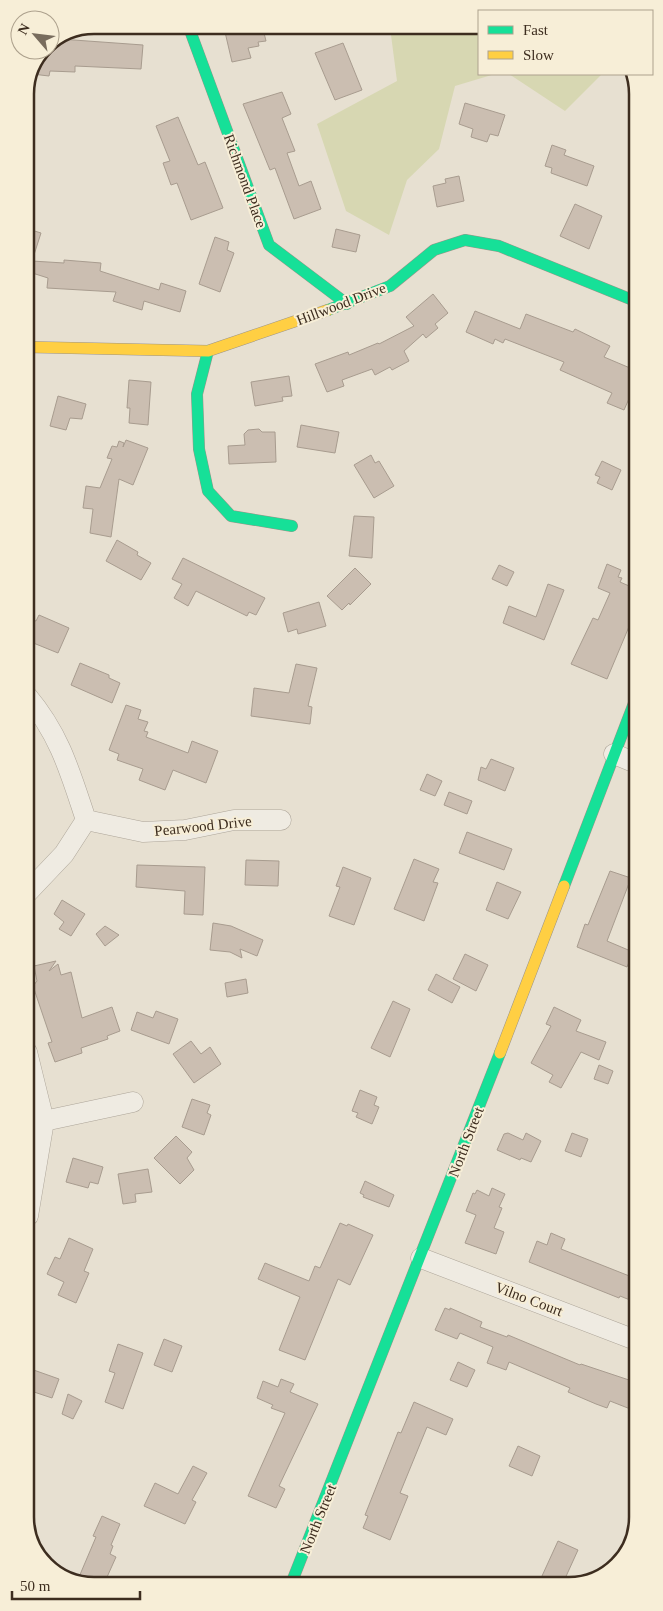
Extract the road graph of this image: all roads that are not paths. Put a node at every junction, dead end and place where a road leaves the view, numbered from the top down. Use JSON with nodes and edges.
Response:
{"nodes":[{"id":1,"x":191,"y":34,"type":"edge"},
{"id":2,"x":629,"y":299,"type":"edge"},
{"id":3,"x":347,"y":304,"type":"junction"},
{"id":4,"x":34,"y":347,"type":"edge"},
{"id":5,"x":208,"y":351,"type":"junction"},
{"id":6,"x":292,"y":526,"type":"dead end"},
{"id":7,"x":34,"y":705,"type":"edge"},
{"id":8,"x":629,"y":716,"type":"edge"},
{"id":9,"x":614,"y":754,"type":"junction"},
{"id":10,"x":629,"y":760,"type":"edge"},
{"id":11,"x":86,"y":820,"type":"junction"},
{"id":12,"x":281,"y":820,"type":"dead end"},
{"id":13,"x":34,"y":886,"type":"edge"},
{"id":14,"x":34,"y":1080,"type":"edge"},
{"id":15,"x":133,"y":1102,"type":"dead end"},
{"id":16,"x":44,"y":1121,"type":"junction"},
{"id":17,"x":34,"y":1180,"type":"edge"},
{"id":18,"x":421,"y":1258,"type":"junction"},
{"id":19,"x":629,"y":1337,"type":"edge"},
{"id":20,"x":295,"y":1577,"type":"edge"}],
"edges":[{"from":1,"to":3,"type":"street","name":"Richmond Place"},
{"from":2,"to":3,"type":"street","name":"Hillwood Drive"},
{"from":3,"to":5,"type":"street","name":"Hillwood Drive"},
{"from":4,"to":5,"type":"street","name":"Hillwood Drive"},
{"from":5,"to":6,"type":"street"},
{"from":7,"to":11,"type":"street"},
{"from":8,"to":9,"type":"street","name":"North Street"},
{"from":9,"to":10,"type":"street"},
{"from":9,"to":18,"type":"street","name":"North Street"},
{"from":11,"to":12,"type":"street","name":"Pearwood Drive"},
{"from":11,"to":13,"type":"street"},
{"from":14,"to":16,"type":"street"},
{"from":15,"to":16,"type":"street"},
{"from":16,"to":17,"type":"street"},
{"from":18,"to":19,"type":"street","name":"Vilno Court"},
{"from":18,"to":20,"type":"street","name":"North Street"}]}
